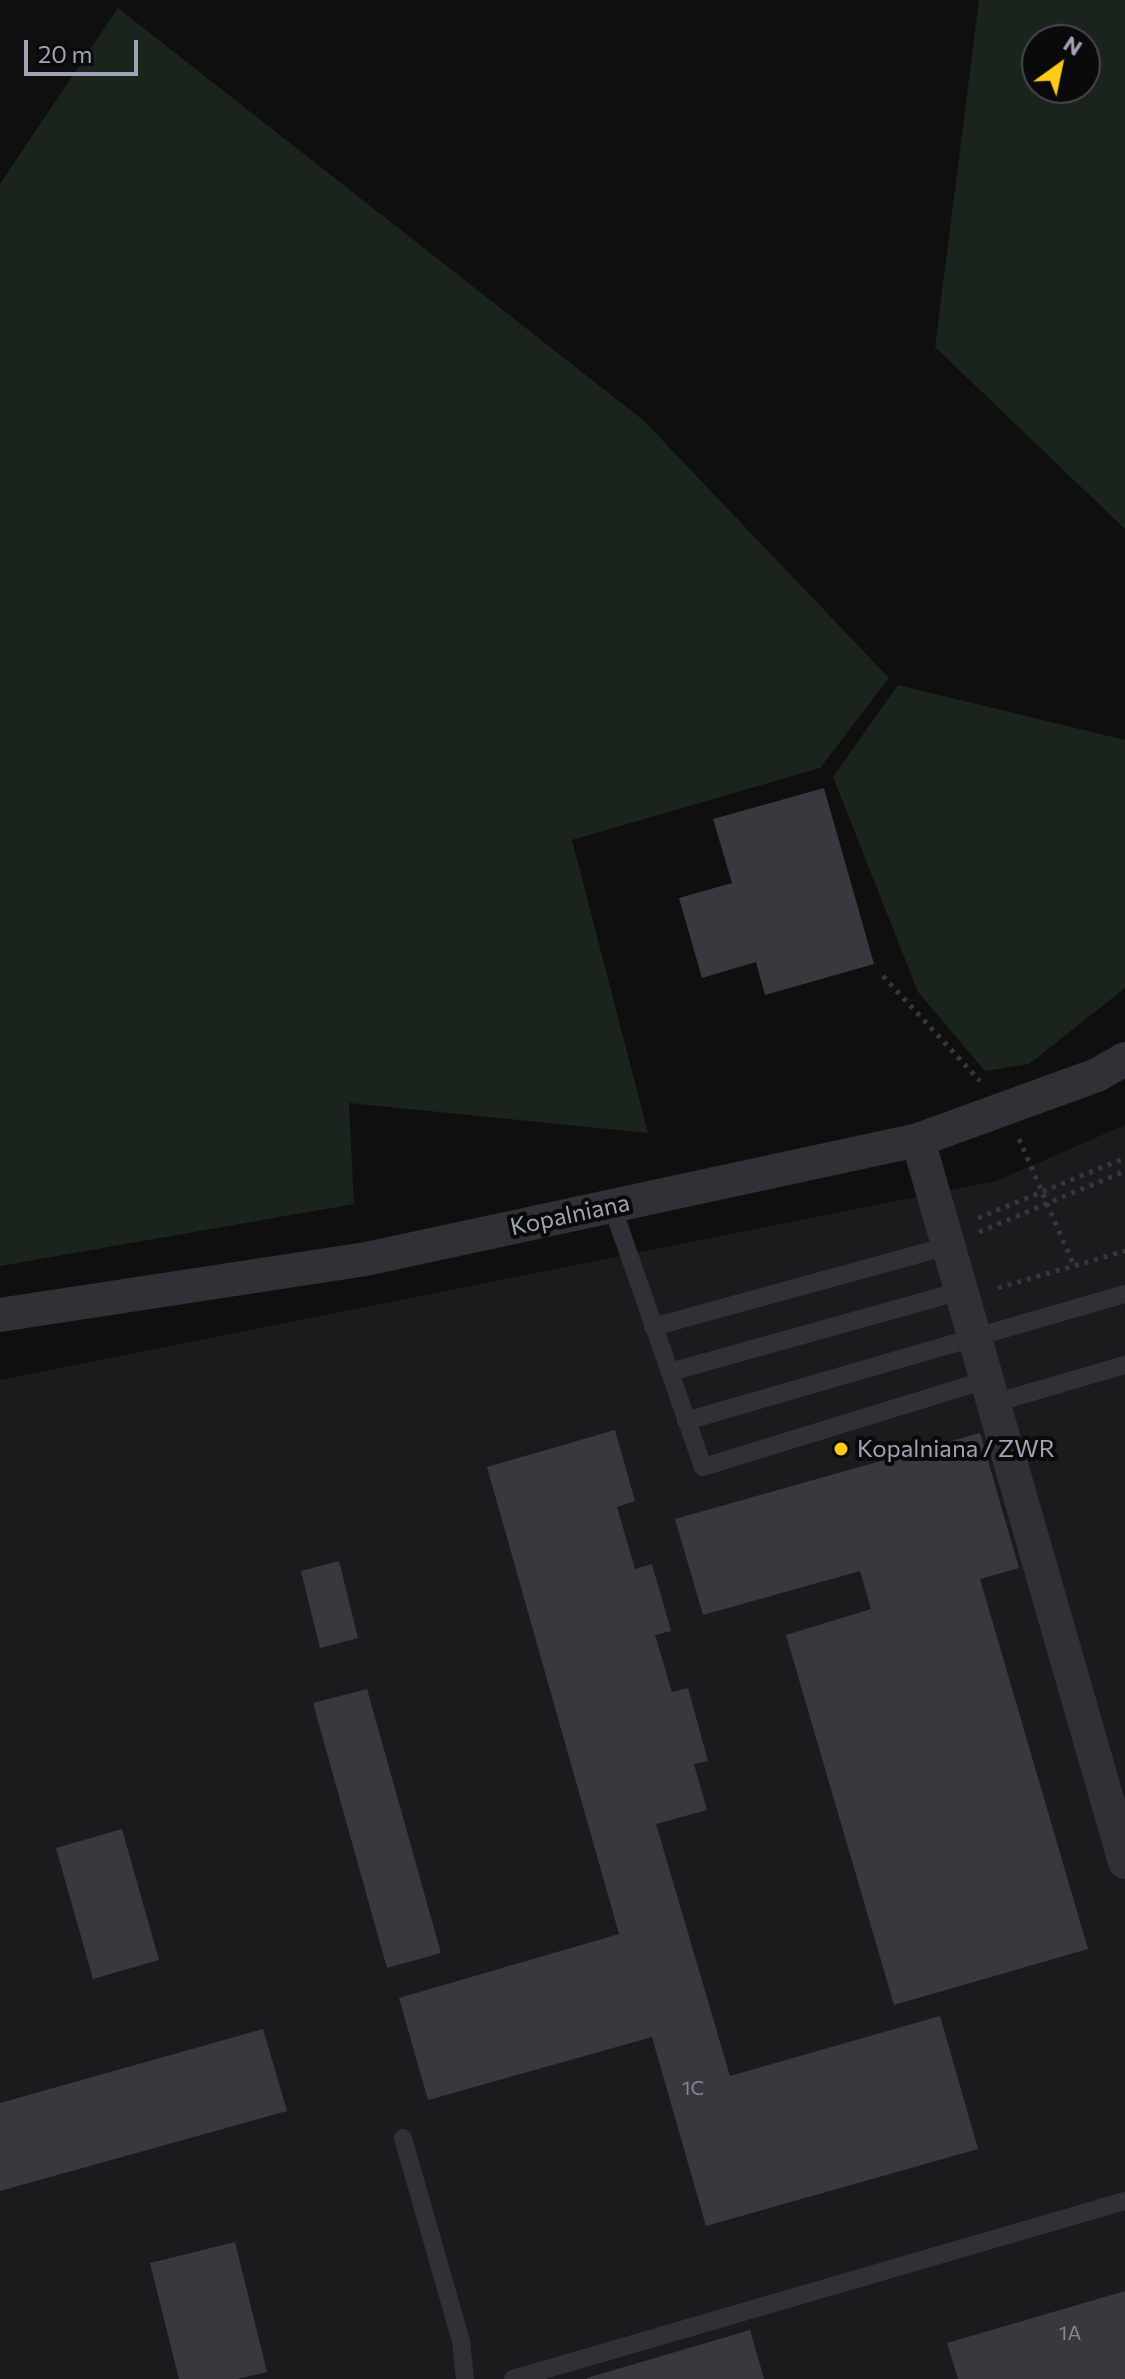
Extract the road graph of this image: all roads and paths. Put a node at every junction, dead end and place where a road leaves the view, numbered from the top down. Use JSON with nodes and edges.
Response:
{"nodes":[{"id":1,"x":1125,"y":1059,"type":"edge"},
{"id":2,"x":918,"y":1140,"type":"junction"},
{"id":3,"x":1125,"y":1158,"type":"edge"},
{"id":4,"x":1125,"y":1171,"type":"edge"},
{"id":5,"x":612,"y":1206,"type":"junction"},
{"id":6,"x":946,"y":1239,"type":"junction"},
{"id":7,"x":1125,"y":1251,"type":"edge"},
{"id":8,"x":972,"y":1292,"type":"junction"},
{"id":9,"x":1125,"y":1294,"type":"edge"},
{"id":10,"x":0,"y":1315,"type":"edge"},
{"id":11,"x":653,"y":1327,"type":"junction"},
{"id":12,"x":975,"y":1337,"type":"junction"},
{"id":13,"x":1125,"y":1365,"type":"edge"},
{"id":14,"x":670,"y":1372,"type":"junction"},
{"id":15,"x":990,"y":1391,"type":"junction"},
{"id":16,"x":686,"y":1421,"type":"junction"},
{"id":17,"x":1125,"y":1862,"type":"edge"},
{"id":18,"x":403,"y":2138,"type":"dead end"},
{"id":19,"x":1125,"y":2201,"type":"edge"},
{"id":20,"x":465,"y":2379,"type":"edge"},
{"id":21,"x":513,"y":2379,"type":"edge"}],
"edges":[{"from":1,"to":2,"type":"street","name":"Kopalniana"},
{"from":2,"to":5,"type":"street","name":"Kopalniana"},
{"from":2,"to":6,"type":"street"},
{"from":3,"to":6,"type":"path"},
{"from":4,"to":6,"type":"path"},
{"from":5,"to":10,"type":"street","name":"Kopalniana"},
{"from":5,"to":11,"type":"lane"},
{"from":6,"to":8,"type":"street"},
{"from":6,"to":11,"type":"lane"},
{"from":7,"to":8,"type":"path"},
{"from":8,"to":12,"type":"street"},
{"from":8,"to":14,"type":"lane"},
{"from":9,"to":12,"type":"lane"},
{"from":11,"to":14,"type":"lane"},
{"from":12,"to":15,"type":"street"},
{"from":12,"to":16,"type":"lane"},
{"from":13,"to":15,"type":"lane"},
{"from":14,"to":16,"type":"lane"},
{"from":15,"to":16,"type":"lane"},
{"from":15,"to":17,"type":"street"},
{"from":18,"to":20,"type":"lane"},
{"from":19,"to":21,"type":"lane"}]}
